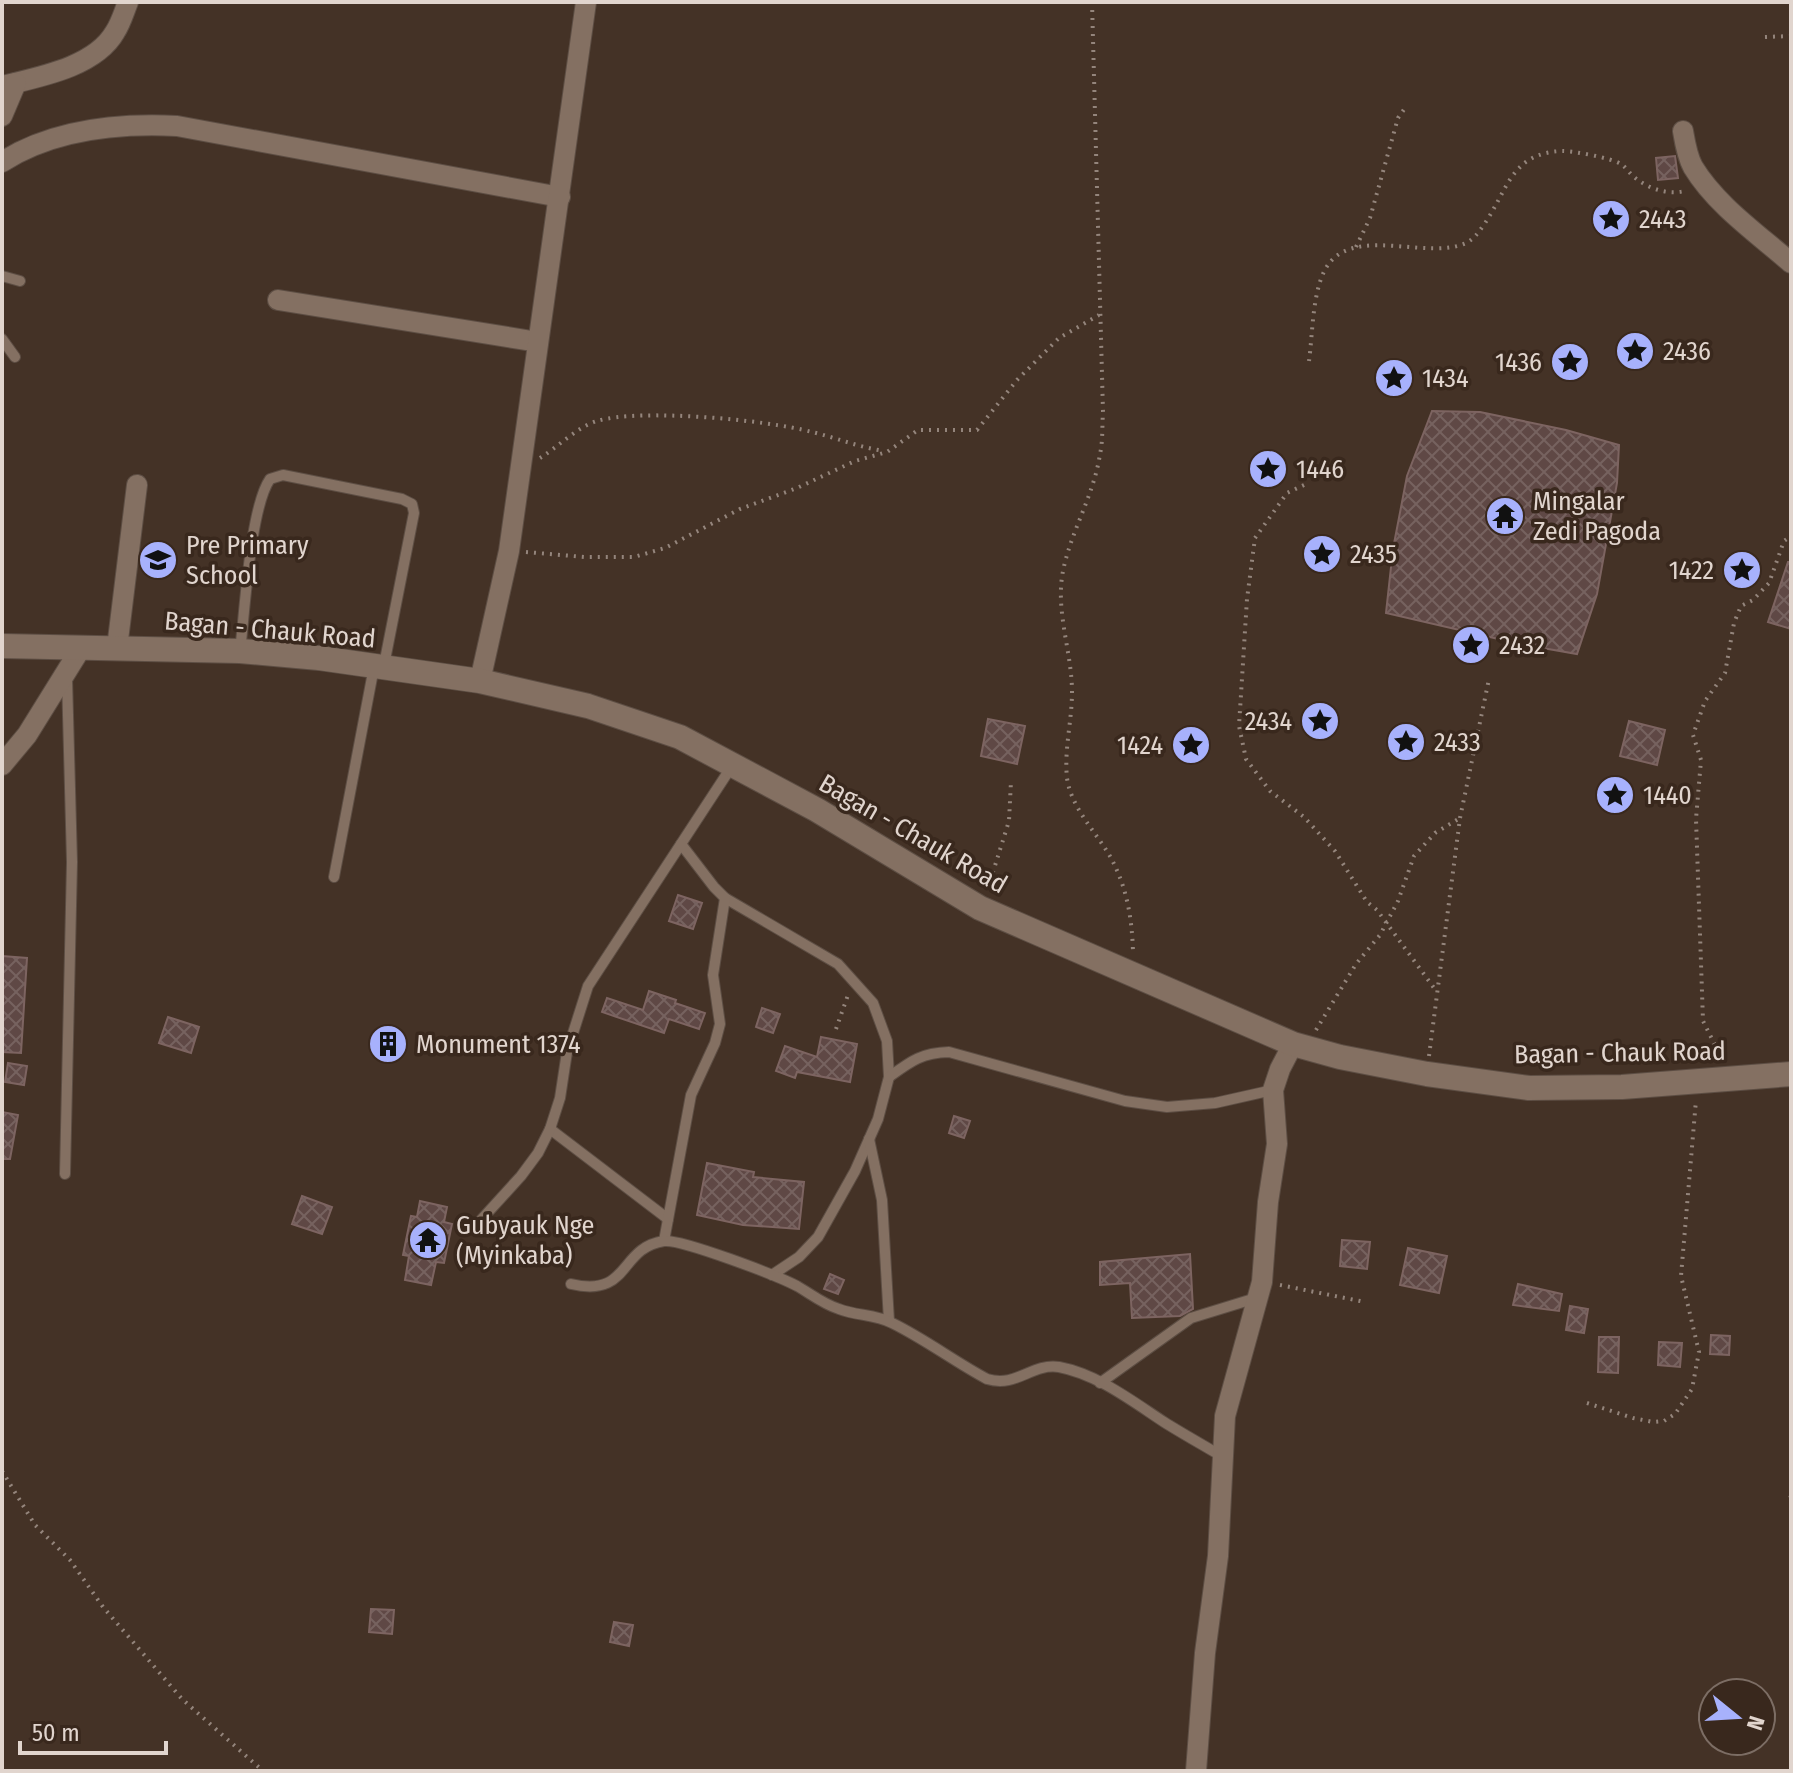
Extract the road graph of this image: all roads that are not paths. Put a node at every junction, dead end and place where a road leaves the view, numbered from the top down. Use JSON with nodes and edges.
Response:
{"nodes":[{"id":1,"x":128,"y":2,"type":"edge"},
{"id":2,"x":586,"y":2,"type":"edge"},
{"id":3,"x":9,"y":84,"type":"edge"},
{"id":4,"x":2,"y":116,"type":"edge"},
{"id":5,"x":1683,"y":131,"type":"dead end"},
{"id":6,"x":2,"y":162,"type":"edge"},
{"id":7,"x":560,"y":197,"type":"junction"},
{"id":8,"x":1791,"y":263,"type":"edge"},
{"id":9,"x":2,"y":276,"type":"edge"},
{"id":10,"x":20,"y":281,"type":"dead end"},
{"id":11,"x":278,"y":300,"type":"dead end"},
{"id":12,"x":2,"y":339,"type":"edge"},
{"id":13,"x":538,"y":342,"type":"junction"},
{"id":14,"x":15,"y":357,"type":"dead end"},
{"id":15,"x":137,"y":485,"type":"dead end"},
{"id":16,"x":2,"y":646,"type":"edge"},
{"id":17,"x":81,"y":648,"type":"junction"},
{"id":18,"x":117,"y":648,"type":"junction"},
{"id":19,"x":240,"y":651,"type":"junction"},
{"id":20,"x":379,"y":667,"type":"junction"},
{"id":21,"x":66,"y":672,"type":"junction"},
{"id":22,"x":480,"y":681,"type":"junction"},
{"id":23,"x":2,"y":765,"type":"edge"},
{"id":24,"x":732,"y":766,"type":"junction"},
{"id":25,"x":681,"y":844,"type":"junction"},
{"id":26,"x":334,"y":877,"type":"dead end"},
{"id":27,"x":725,"y":898,"type":"junction"},
{"id":28,"x":1300,"y":1047,"type":"junction"},
{"id":29,"x":1791,"y":1074,"type":"edge"},
{"id":30,"x":889,"y":1077,"type":"junction"},
{"id":31,"x":1273,"y":1090,"type":"junction"},
{"id":32,"x":550,"y":1129,"type":"junction"},
{"id":33,"x":869,"y":1139,"type":"junction"},
{"id":34,"x":65,"y":1174,"type":"dead end"},
{"id":35,"x":668,"y":1219,"type":"junction"},
{"id":36,"x":480,"y":1221,"type":"dead end"},
{"id":37,"x":664,"y":1241,"type":"junction"},
{"id":38,"x":772,"y":1275,"type":"junction"},
{"id":39,"x":571,"y":1284,"type":"dead end"},
{"id":40,"x":1260,"y":1290,"type":"junction"},
{"id":41,"x":889,"y":1321,"type":"junction"},
{"id":42,"x":1100,"y":1383,"type":"junction"},
{"id":43,"x":1223,"y":1457,"type":"junction"},
{"id":44,"x":1196,"y":1771,"type":"edge"}],
"edges":[{"from":1,"to":3,"type":"street"},
{"from":2,"to":7,"type":"street"},
{"from":3,"to":4,"type":"street"},
{"from":5,"to":8,"type":"street"},
{"from":6,"to":7,"type":"street"},
{"from":7,"to":13,"type":"street"},
{"from":9,"to":10,"type":"lane"},
{"from":11,"to":13,"type":"street"},
{"from":12,"to":14,"type":"lane"},
{"from":13,"to":22,"type":"street"},
{"from":15,"to":18,"type":"street"},
{"from":16,"to":17,"type":"main road","name":"Bagan - Chauk Road"},
{"from":17,"to":18,"type":"main road","name":"Bagan - Chauk Road"},
{"from":17,"to":21,"type":"street"},
{"from":18,"to":19,"type":"main road","name":"Bagan - Chauk Road"},
{"from":19,"to":20,"type":"main road","name":"Bagan - Chauk Road"},
{"from":19,"to":20,"type":"lane"},
{"from":20,"to":22,"type":"main road","name":"Bagan - Chauk Road"},
{"from":20,"to":26,"type":"lane"},
{"from":21,"to":23,"type":"street"},
{"from":21,"to":34,"type":"lane"},
{"from":22,"to":24,"type":"main road","name":"Bagan - Chauk Road"},
{"from":24,"to":25,"type":"lane"},
{"from":24,"to":28,"type":"main road","name":"Bagan - Chauk Road"},
{"from":25,"to":27,"type":"lane"},
{"from":25,"to":32,"type":"lane"},
{"from":27,"to":30,"type":"lane"},
{"from":27,"to":35,"type":"lane"},
{"from":28,"to":29,"type":"main road","name":"Bagan - Chauk Road"},
{"from":28,"to":31,"type":"street"},
{"from":30,"to":31,"type":"lane"},
{"from":30,"to":33,"type":"lane"},
{"from":31,"to":40,"type":"street"},
{"from":32,"to":35,"type":"lane"},
{"from":32,"to":36,"type":"lane"},
{"from":33,"to":38,"type":"lane"},
{"from":33,"to":41,"type":"lane"},
{"from":35,"to":37,"type":"lane"},
{"from":37,"to":38,"type":"lane"},
{"from":37,"to":39,"type":"lane"},
{"from":38,"to":41,"type":"lane"},
{"from":40,"to":42,"type":"lane"},
{"from":40,"to":43,"type":"street"},
{"from":41,"to":42,"type":"lane"},
{"from":42,"to":43,"type":"lane"},
{"from":43,"to":44,"type":"street"}]}
